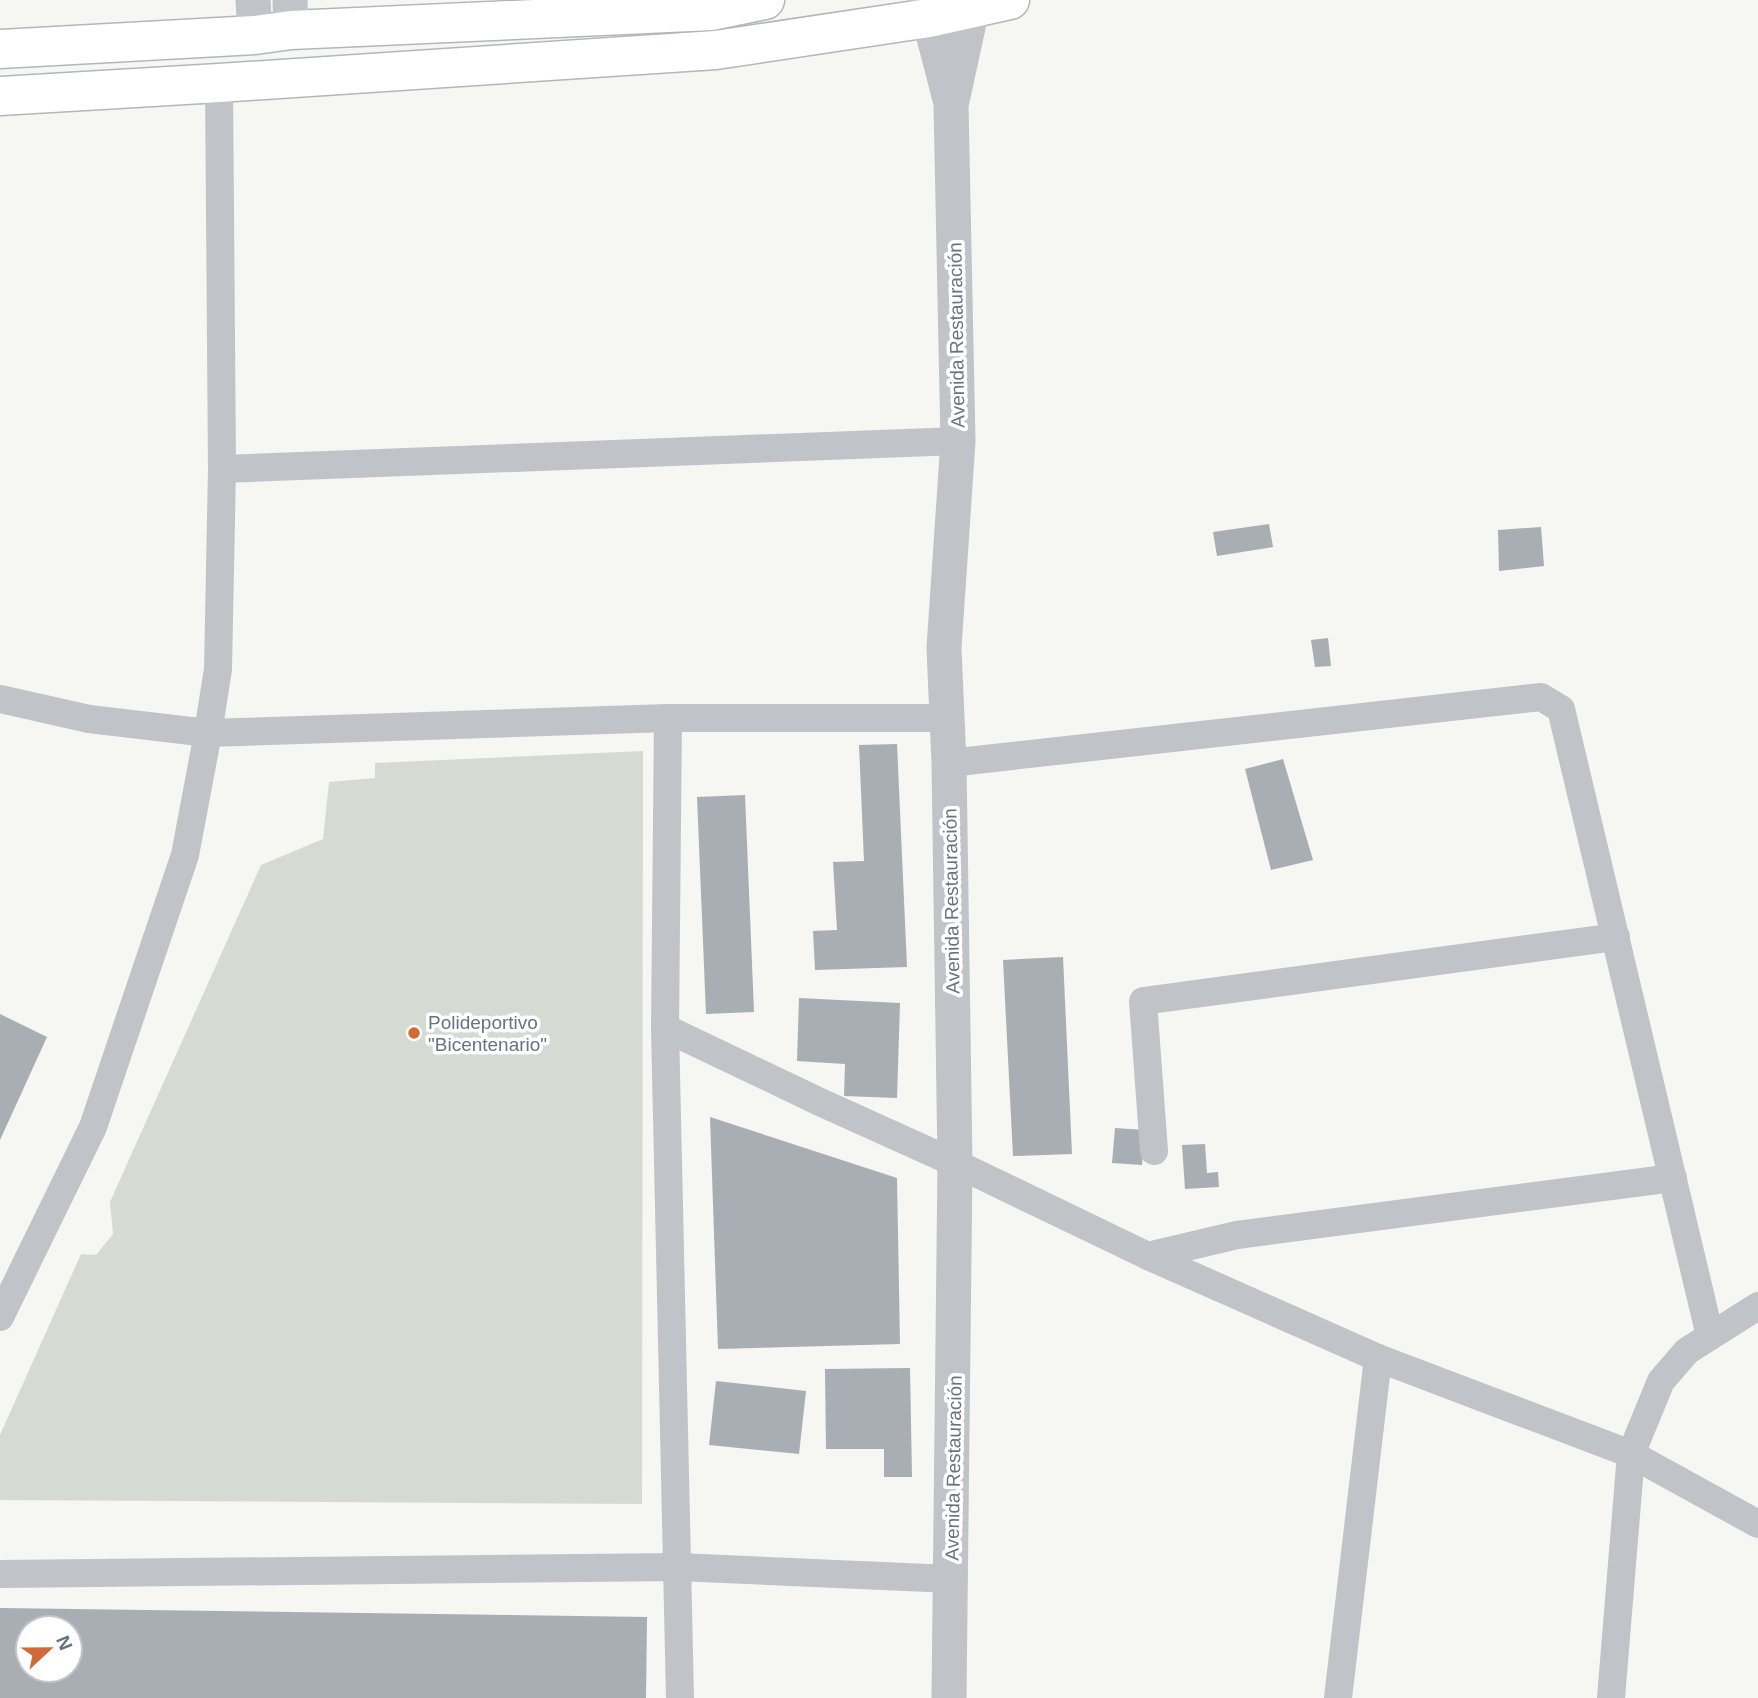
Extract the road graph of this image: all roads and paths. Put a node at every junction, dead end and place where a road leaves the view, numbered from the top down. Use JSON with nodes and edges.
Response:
{"nodes":[{"id":1,"x":765,"y":0,"type":"edge"},
{"id":2,"x":1010,"y":0,"type":"edge"},
{"id":3,"x":972,"y":4,"type":"edge"},
{"id":4,"x":928,"y":9,"type":"edge"},
{"id":5,"x":272,"y":16,"type":"edge"},
{"id":6,"x":0,"y":49,"type":"edge"},
{"id":7,"x":219,"y":83,"type":"junction"},
{"id":8,"x":0,"y":96,"type":"edge"},
{"id":9,"x":951,"y":105,"type":"junction"},
{"id":10,"x":958,"y":441,"type":"junction"},
{"id":11,"x":222,"y":469,"type":"junction"},
{"id":12,"x":0,"y":699,"type":"edge"},
{"id":13,"x":668,"y":718,"type":"junction"},
{"id":14,"x":948,"y":718,"type":"junction"},
{"id":15,"x":208,"y":733,"type":"junction"},
{"id":16,"x":949,"y":763,"type":"junction"},
{"id":17,"x":1616,"y":937,"type":"junction"},
{"id":18,"x":664,"y":1028,"type":"junction"},
{"id":19,"x":1154,"y":1151,"type":"dead end"},
{"id":20,"x":956,"y":1163,"type":"junction"},
{"id":21,"x":1673,"y":1178,"type":"junction"},
{"id":22,"x":1148,"y":1256,"type":"junction"},
{"id":23,"x":1758,"y":1306,"type":"edge"},
{"id":24,"x":0,"y":1317,"type":"edge"},
{"id":25,"x":1710,"y":1336,"type":"junction"},
{"id":26,"x":1378,"y":1358,"type":"junction"},
{"id":27,"x":1631,"y":1454,"type":"junction"},
{"id":28,"x":1758,"y":1524,"type":"edge"},
{"id":29,"x":678,"y":1567,"type":"junction"},
{"id":30,"x":0,"y":1574,"type":"edge"},
{"id":31,"x":951,"y":1579,"type":"junction"},
{"id":32,"x":680,"y":1698,"type":"edge"},
{"id":33,"x":949,"y":1698,"type":"edge"},
{"id":34,"x":1338,"y":1698,"type":"edge"},
{"id":35,"x":1611,"y":1698,"type":"edge"}],
"edges":[{"from":1,"to":5,"type":"main road"},
{"from":2,"to":3,"type":"main road"},
{"from":3,"to":4,"type":"main road"},
{"from":3,"to":9,"type":"street","name":"Avenida Restauración"},
{"from":4,"to":7,"type":"main road"},
{"from":4,"to":9,"type":"street","name":"Avenida Restauración"},
{"from":5,"to":6,"type":"main road"},
{"from":7,"to":8,"type":"main road"},
{"from":7,"to":11,"type":"street"},
{"from":9,"to":10,"type":"street","name":"Avenida Restauración"},
{"from":10,"to":11,"type":"street"},
{"from":10,"to":14,"type":"street","name":"Avenida Restauración"},
{"from":11,"to":15,"type":"street"},
{"from":12,"to":15,"type":"street"},
{"from":13,"to":14,"type":"street"},
{"from":13,"to":15,"type":"street"},
{"from":13,"to":18,"type":"street"},
{"from":14,"to":16,"type":"street","name":"Avenida Restauración"},
{"from":15,"to":24,"type":"street"},
{"from":16,"to":17,"type":"street"},
{"from":16,"to":20,"type":"street","name":"Avenida Restauración"},
{"from":17,"to":19,"type":"street"},
{"from":17,"to":21,"type":"street"},
{"from":18,"to":20,"type":"street"},
{"from":18,"to":29,"type":"street"},
{"from":20,"to":22,"type":"street"},
{"from":20,"to":31,"type":"street","name":"Avenida Restauración"},
{"from":21,"to":22,"type":"street"},
{"from":21,"to":25,"type":"street"},
{"from":22,"to":26,"type":"street"},
{"from":23,"to":25,"type":"street"},
{"from":25,"to":27,"type":"street"},
{"from":26,"to":27,"type":"street"},
{"from":26,"to":34,"type":"street"},
{"from":27,"to":28,"type":"street"},
{"from":27,"to":35,"type":"street"},
{"from":29,"to":30,"type":"street"},
{"from":29,"to":31,"type":"street"},
{"from":29,"to":32,"type":"street"},
{"from":31,"to":33,"type":"street","name":"Avenida Restauración"}]}
